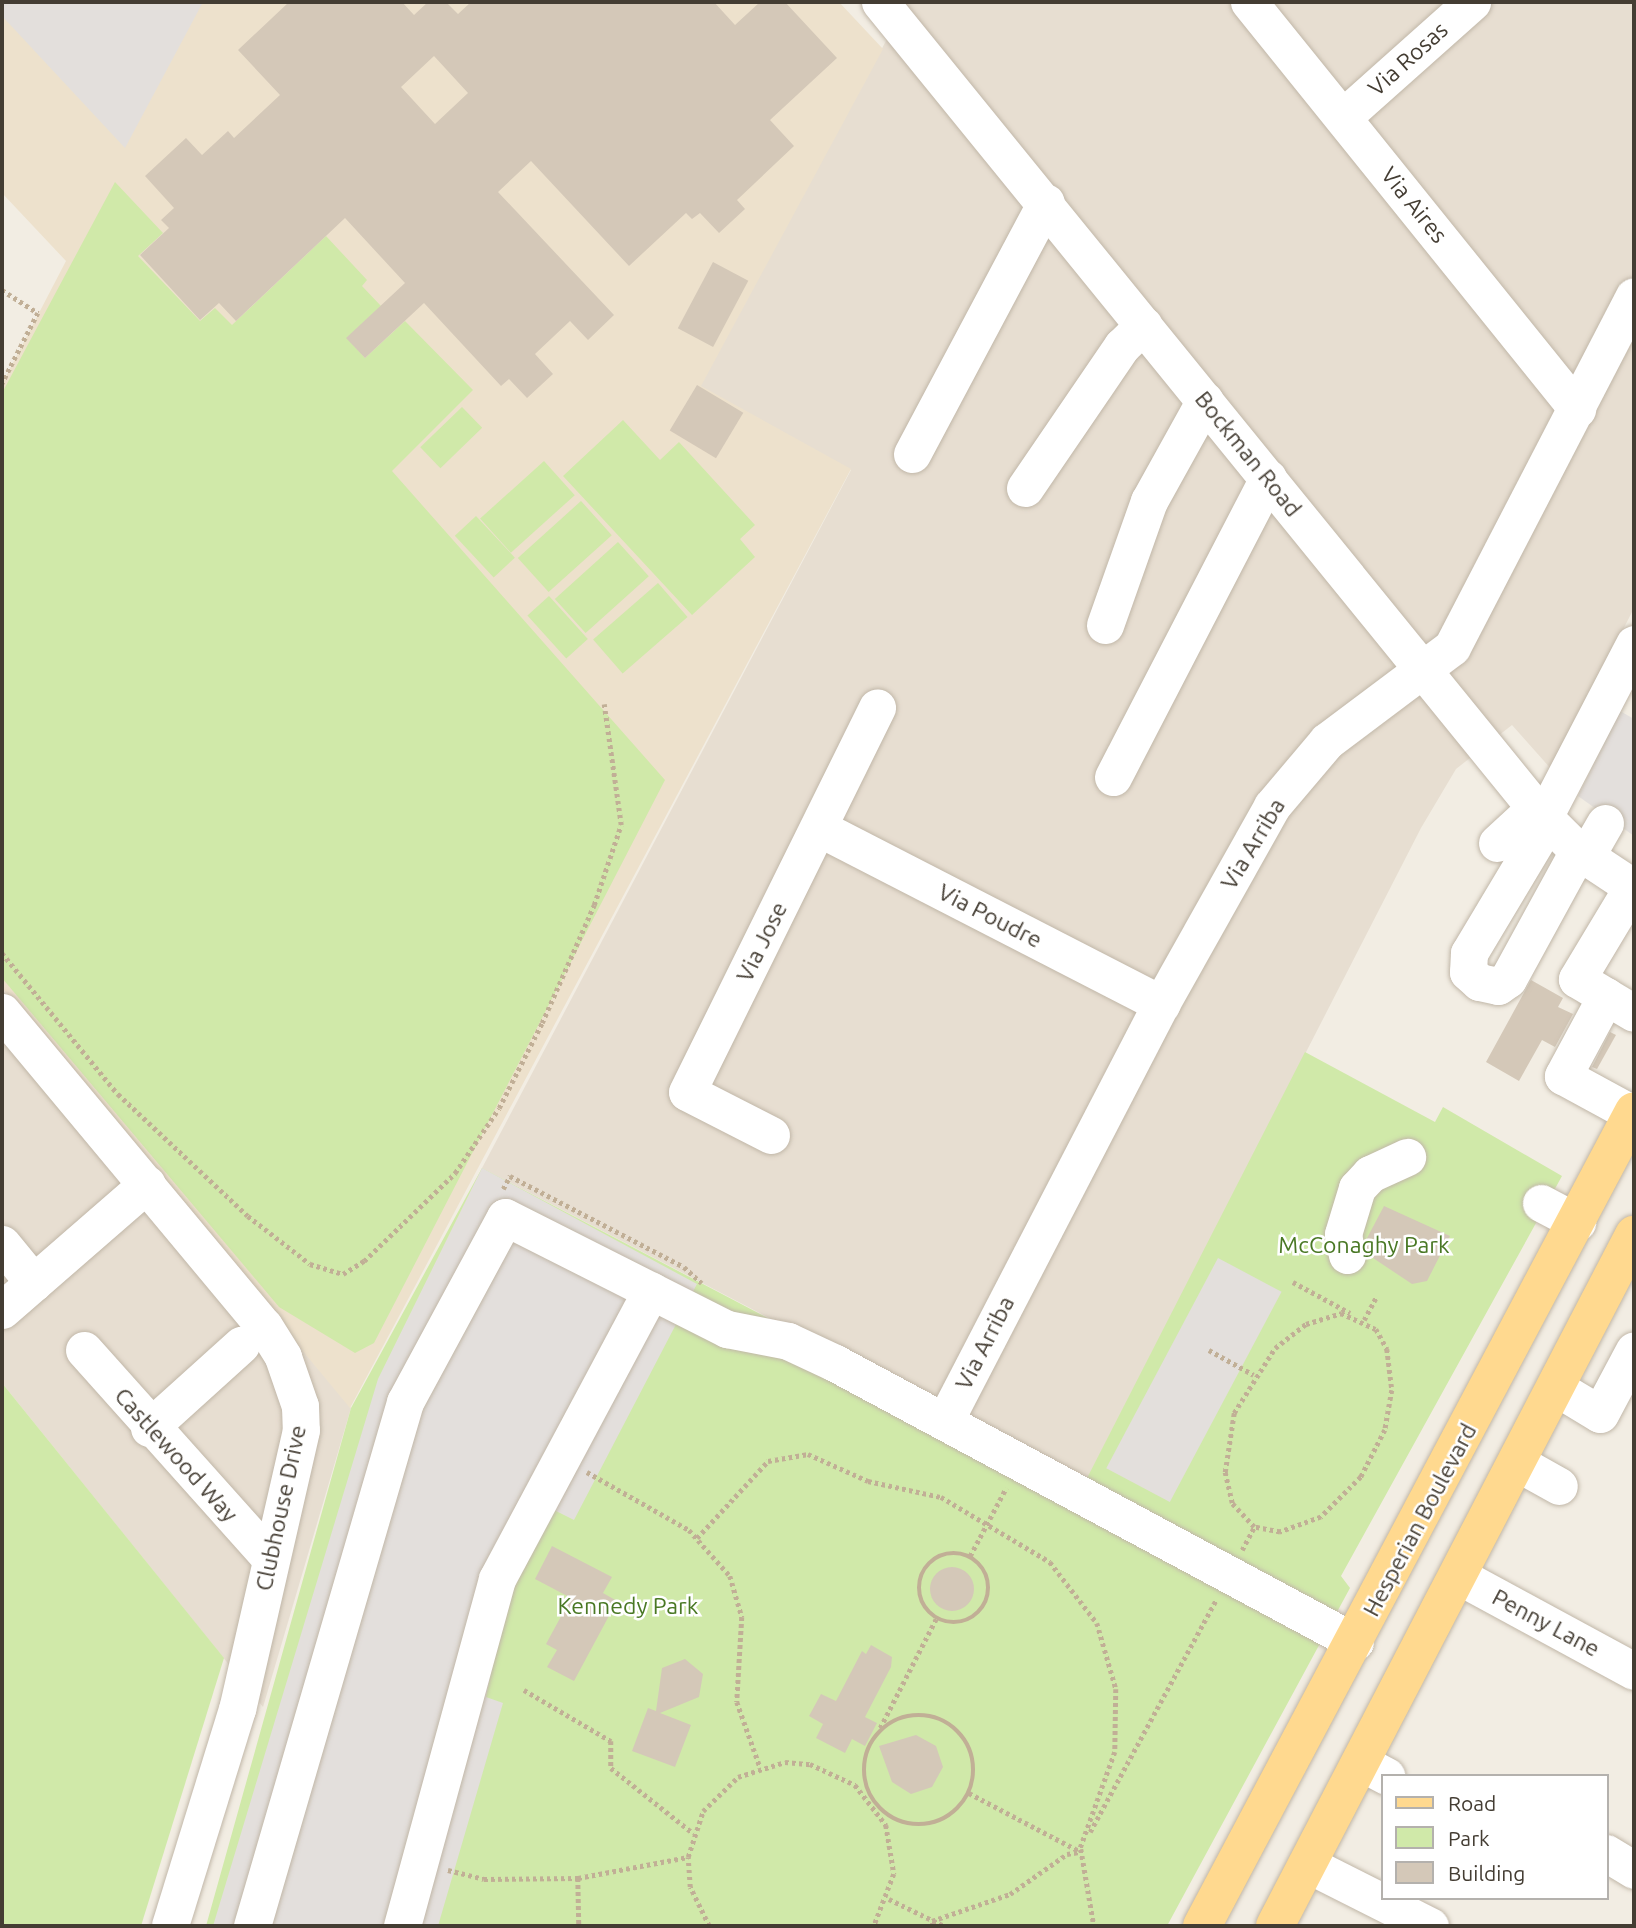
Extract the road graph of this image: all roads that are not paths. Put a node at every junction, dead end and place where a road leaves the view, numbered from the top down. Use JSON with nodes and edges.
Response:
{"nodes":[{"id":1,"x":880,"y":2,"type":"edge"},
{"id":2,"x":1249,"y":2,"type":"edge"},
{"id":3,"x":1472,"y":2,"type":"edge"},
{"id":4,"x":1343,"y":117,"type":"junction"},
{"id":5,"x":1046,"y":202,"type":"junction"},
{"id":6,"x":1634,"y":296,"type":"edge"},
{"id":7,"x":1144,"y":325,"type":"junction"},
{"id":8,"x":1205,"y":400,"type":"junction"},
{"id":9,"x":1577,"y":409,"type":"junction"},
{"id":10,"x":912,"y":454,"type":"dead end"},
{"id":11,"x":1268,"y":478,"type":"junction"},
{"id":12,"x":1025,"y":488,"type":"dead end"},
{"id":13,"x":1105,"y":625,"type":"dead end"},
{"id":14,"x":1634,"y":644,"type":"edge"},
{"id":15,"x":1422,"y":670,"type":"junction"},
{"id":16,"x":1624,"y":692,"type":"edge"},
{"id":17,"x":877,"y":707,"type":"dead end"},
{"id":18,"x":1113,"y":777,"type":"dead end"},
{"id":19,"x":1542,"y":815,"type":"junction"},
{"id":20,"x":1605,"y":823,"type":"dead end"},
{"id":21,"x":819,"y":828,"type":"junction"},
{"id":22,"x":1497,"y":843,"type":"dead end"},
{"id":23,"x":1582,"y":853,"type":"junction"},
{"id":24,"x":1634,"y":886,"type":"edge"},
{"id":25,"x":1161,"y":1004,"type":"junction"},
{"id":26,"x":1620,"y":1004,"type":"edge"},
{"id":27,"x":2,"y":1013,"type":"edge"},
{"id":28,"x":1634,"y":1113,"type":"edge"},
{"id":29,"x":771,"y":1135,"type":"dead end"},
{"id":30,"x":1407,"y":1157,"type":"dead end"},
{"id":31,"x":147,"y":1184,"type":"junction"},
{"id":32,"x":1541,"y":1203,"type":"dead end"},
{"id":33,"x":1577,"y":1222,"type":"junction"},
{"id":34,"x":1634,"y":1235,"type":"edge"},
{"id":35,"x":2,"y":1244,"type":"edge"},
{"id":36,"x":1347,"y":1255,"type":"dead end"},
{"id":37,"x":1624,"y":1282,"type":"edge"},
{"id":38,"x":34,"y":1283,"type":"junction"},
{"id":39,"x":651,"y":1291,"type":"junction"},
{"id":40,"x":2,"y":1310,"type":"edge"},
{"id":41,"x":241,"y":1345,"type":"dead end"},
{"id":42,"x":83,"y":1350,"type":"dead end"},
{"id":43,"x":1634,"y":1350,"type":"edge"},
{"id":44,"x":1506,"y":1357,"type":"junction"},
{"id":45,"x":1555,"y":1387,"type":"junction"},
{"id":46,"x":953,"y":1405,"type":"dead end"},
{"id":47,"x":149,"y":1428,"type":"junction"},
{"id":48,"x":1516,"y":1462,"type":"junction"},
{"id":49,"x":1559,"y":1486,"type":"dead end"},
{"id":50,"x":270,"y":1558,"type":"junction"},
{"id":51,"x":1457,"y":1575,"type":"junction"},
{"id":52,"x":1355,"y":1642,"type":"junction"},
{"id":53,"x":1634,"y":1671,"type":"edge"},
{"id":54,"x":1373,"y":1769,"type":"edge"},
{"id":55,"x":1608,"y":1854,"type":"edge"},
{"id":56,"x":1307,"y":1864,"type":"junction"},
{"id":57,"x":1634,"y":1870,"type":"edge"},
{"id":58,"x":170,"y":1926,"type":"edge"},
{"id":59,"x":252,"y":1926,"type":"edge"},
{"id":60,"x":402,"y":1926,"type":"edge"},
{"id":61,"x":1202,"y":1926,"type":"edge"},
{"id":62,"x":1275,"y":1926,"type":"edge"},
{"id":63,"x":1430,"y":1926,"type":"edge"}],
"edges":[{"from":1,"to":5,"type":"street","name":"Bockman Road"},
{"from":2,"to":4,"type":"street","name":"Via Aires"},
{"from":3,"to":4,"type":"street","name":"Via Rosas"},
{"from":4,"to":9,"type":"street","name":"Via Aires"},
{"from":5,"to":7,"type":"street","name":"Bockman Road"},
{"from":5,"to":10,"type":"street"},
{"from":6,"to":9,"type":"street","name":"Via Arriba"},
{"from":7,"to":8,"type":"street","name":"Bockman Road"},
{"from":7,"to":12,"type":"street"},
{"from":8,"to":11,"type":"street","name":"Bockman Road"},
{"from":8,"to":13,"type":"street"},
{"from":9,"to":15,"type":"street","name":"Via Arriba"},
{"from":11,"to":15,"type":"street","name":"Bockman Road"},
{"from":11,"to":18,"type":"street"},
{"from":14,"to":16,"type":"street"},
{"from":15,"to":19,"type":"street","name":"Bockman Road"},
{"from":15,"to":25,"type":"street","name":"Via Arriba"},
{"from":16,"to":19,"type":"street"},
{"from":17,"to":21,"type":"street","name":"Via Jose"},
{"from":19,"to":22,"type":"street"},
{"from":19,"to":23,"type":"street","name":"Bockman Road"},
{"from":19,"to":23,"type":"street"},
{"from":20,"to":23,"type":"street"},
{"from":21,"to":25,"type":"street","name":"Via Poudre"},
{"from":21,"to":29,"type":"street","name":"Via Jose"},
{"from":23,"to":24,"type":"street","name":"Bockman Road"},
{"from":24,"to":26,"type":"street"},
{"from":25,"to":46,"type":"street","name":"Via Arriba"},
{"from":26,"to":28,"type":"street"},
{"from":27,"to":31,"type":"street","name":"Clubhouse Drive"},
{"from":28,"to":33,"type":"main road","name":"Hesperian Boulevard"},
{"from":30,"to":36,"type":"street"},
{"from":31,"to":38,"type":"street"},
{"from":31,"to":50,"type":"street","name":"Clubhouse Drive"},
{"from":32,"to":33,"type":"street"},
{"from":33,"to":44,"type":"main road","name":"Hesperian Boulevard"},
{"from":34,"to":37,"type":"main road"},
{"from":35,"to":38,"type":"street"},
{"from":37,"to":45,"type":"main road"},
{"from":38,"to":40,"type":"street"},
{"from":39,"to":52,"type":"street"},
{"from":39,"to":59,"type":"street"},
{"from":39,"to":60,"type":"street"},
{"from":41,"to":47,"type":"street"},
{"from":42,"to":47,"type":"street","name":"Castlewood Way"},
{"from":43,"to":45,"type":"street"},
{"from":44,"to":48,"type":"main road"},
{"from":44,"to":52,"type":"main road","name":"Hesperian Boulevard"},
{"from":45,"to":48,"type":"main road"},
{"from":47,"to":50,"type":"street","name":"Castlewood Way"},
{"from":48,"to":49,"type":"street"},
{"from":48,"to":51,"type":"main road"},
{"from":50,"to":58,"type":"street","name":"Clubhouse Drive"},
{"from":51,"to":53,"type":"street","name":"Penny Lane"},
{"from":51,"to":54,"type":"main road"},
{"from":52,"to":61,"type":"main road","name":"Hesperian Boulevard"},
{"from":54,"to":56,"type":"main road"},
{"from":55,"to":57,"type":"street"},
{"from":56,"to":62,"type":"main road"},
{"from":56,"to":63,"type":"street"}]}
